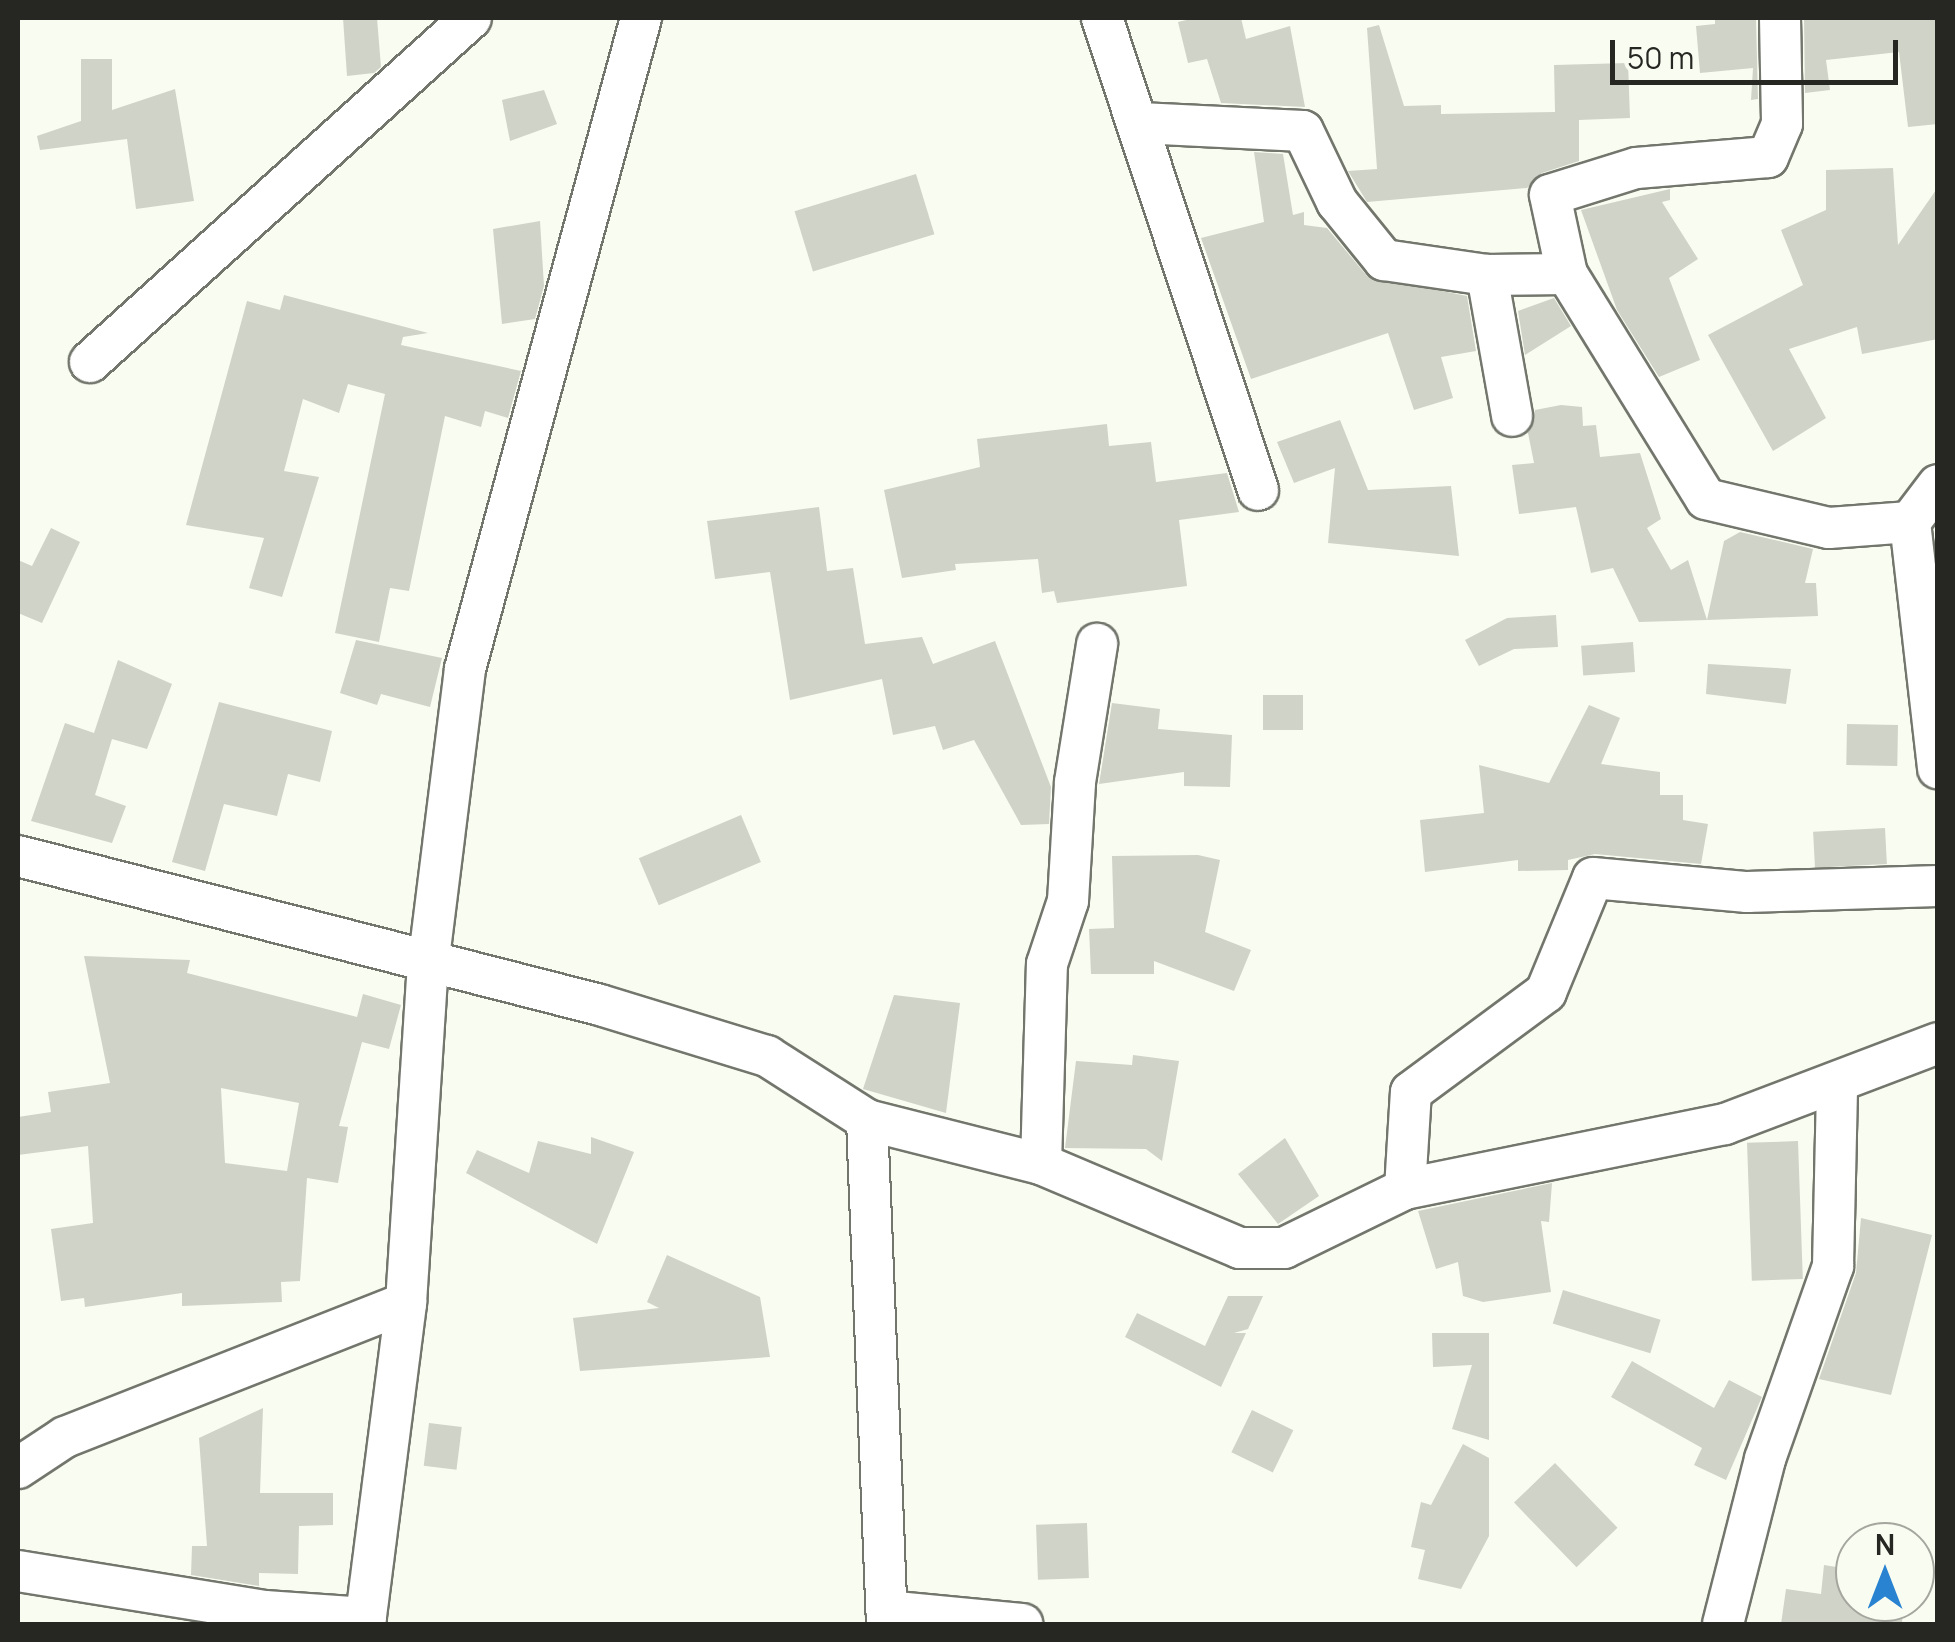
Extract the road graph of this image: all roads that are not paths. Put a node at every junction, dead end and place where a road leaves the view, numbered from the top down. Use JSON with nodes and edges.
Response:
{"nodes":[{"id":1,"x":471,"y":18,"type":"edge"},
{"id":2,"x":641,"y":18,"type":"edge"},
{"id":3,"x":1102,"y":18,"type":"edge"},
{"id":4,"x":1780,"y":18,"type":"edge"},
{"id":5,"x":1140,"y":123,"type":"junction"},
{"id":6,"x":1567,"y":274,"type":"junction"},
{"id":7,"x":1487,"y":275,"type":"junction"},
{"id":8,"x":90,"y":362,"type":"dead end"},
{"id":9,"x":1512,"y":416,"type":"dead end"},
{"id":10,"x":1938,"y":485,"type":"edge"},
{"id":11,"x":1258,"y":490,"type":"dead end"},
{"id":12,"x":1910,"y":522,"type":"junction"},
{"id":13,"x":1097,"y":644,"type":"dead end"},
{"id":14,"x":1938,"y":768,"type":"edge"},
{"id":15,"x":18,"y":856,"type":"edge"},
{"id":16,"x":1938,"y":886,"type":"edge"},
{"id":17,"x":428,"y":966,"type":"junction"},
{"id":18,"x":1938,"y":1043,"type":"edge"},
{"id":19,"x":1837,"y":1087,"type":"junction"},
{"id":20,"x":867,"y":1120,"type":"junction"},
{"id":21,"x":1040,"y":1164,"type":"junction"},
{"id":22,"x":1404,"y":1188,"type":"junction"},
{"id":23,"x":406,"y":1302,"type":"junction"},
{"id":24,"x":18,"y":1468,"type":"edge"},
{"id":25,"x":18,"y":1571,"type":"edge"},
{"id":26,"x":887,"y":1618,"type":"edge"},
{"id":27,"x":366,"y":1621,"type":"edge"},
{"id":28,"x":1022,"y":1624,"type":"edge"},
{"id":29,"x":1723,"y":1624,"type":"edge"}],
"edges":[{"from":1,"to":8,"type":"street"},
{"from":2,"to":17,"type":"street"},
{"from":3,"to":5,"type":"street"},
{"from":4,"to":6,"type":"street"},
{"from":5,"to":7,"type":"street"},
{"from":5,"to":11,"type":"street"},
{"from":6,"to":7,"type":"street"},
{"from":6,"to":12,"type":"street"},
{"from":7,"to":9,"type":"street"},
{"from":10,"to":12,"type":"street"},
{"from":12,"to":14,"type":"street"},
{"from":13,"to":21,"type":"street"},
{"from":15,"to":17,"type":"street"},
{"from":16,"to":22,"type":"street"},
{"from":17,"to":20,"type":"street"},
{"from":17,"to":23,"type":"street"},
{"from":18,"to":19,"type":"street"},
{"from":19,"to":22,"type":"street"},
{"from":19,"to":29,"type":"street"},
{"from":20,"to":21,"type":"street"},
{"from":20,"to":26,"type":"street"},
{"from":21,"to":22,"type":"street"},
{"from":23,"to":24,"type":"street"},
{"from":23,"to":27,"type":"street"},
{"from":25,"to":27,"type":"street"},
{"from":26,"to":28,"type":"street"}]}
